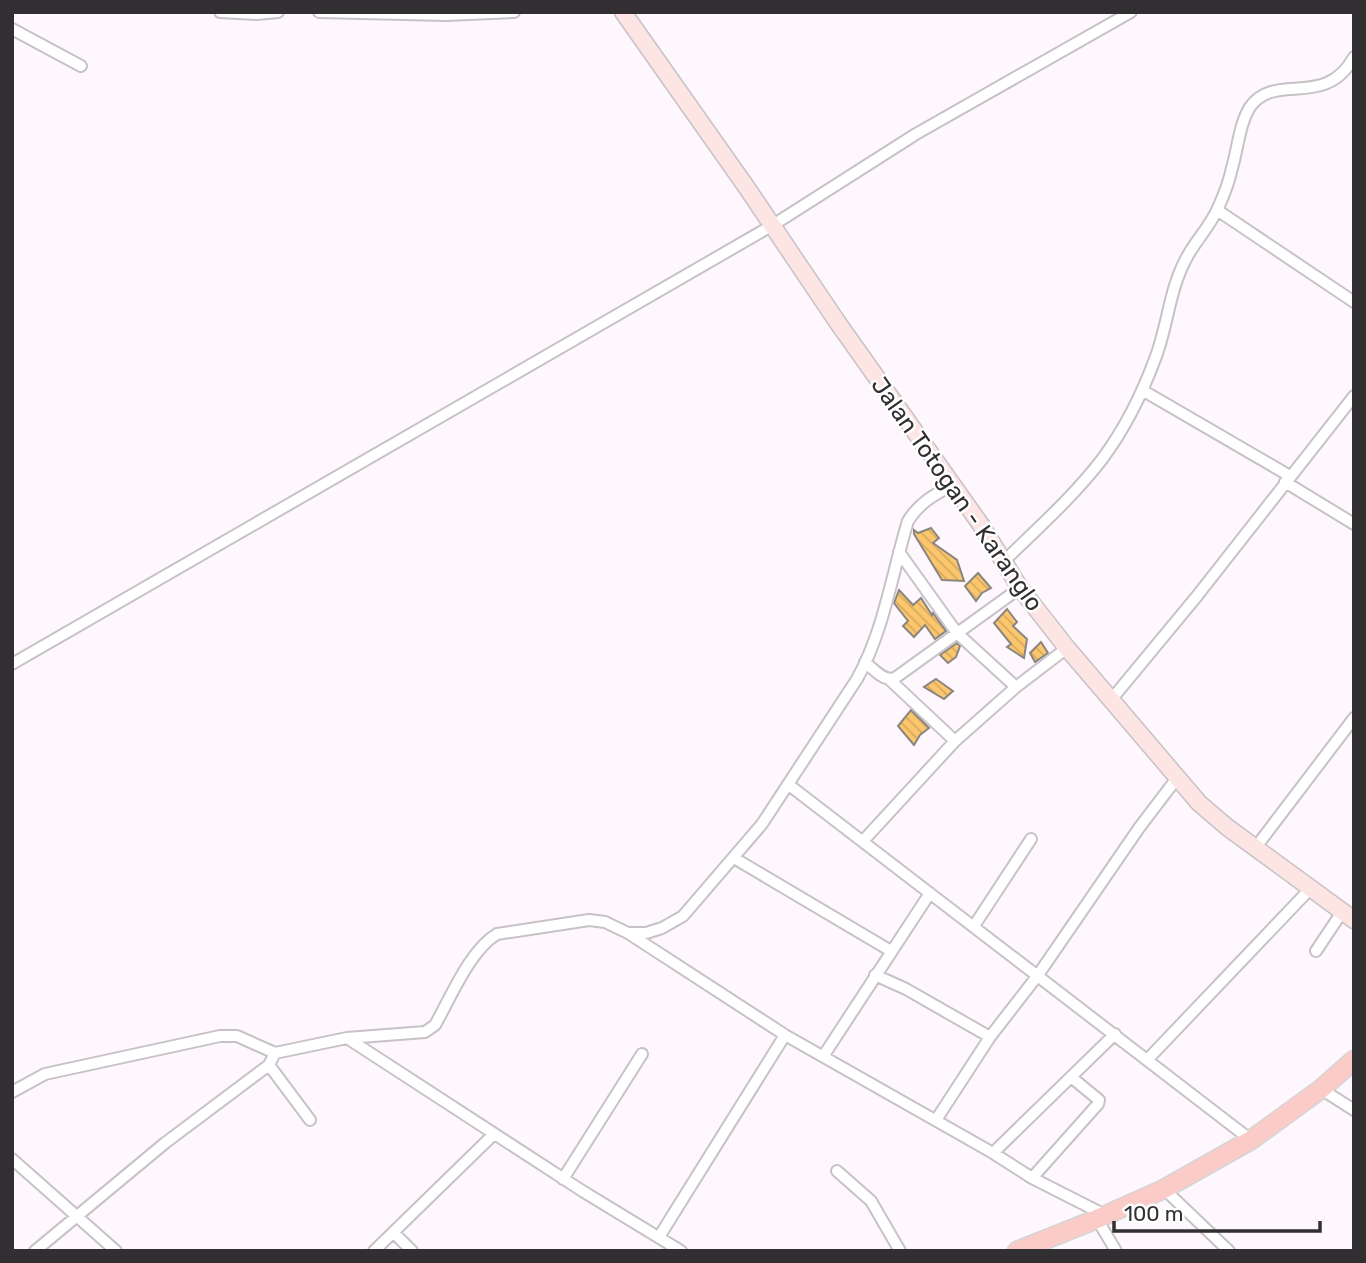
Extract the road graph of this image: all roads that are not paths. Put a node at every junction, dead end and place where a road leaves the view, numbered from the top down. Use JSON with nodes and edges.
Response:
{"nodes":[{"id":1,"x":220,"y":12,"type":"edge"},
{"id":2,"x":278,"y":12,"type":"edge"},
{"id":3,"x":319,"y":12,"type":"edge"},
{"id":4,"x":514,"y":12,"type":"edge"},
{"id":5,"x":623,"y":12,"type":"edge"},
{"id":6,"x":1130,"y":12,"type":"edge"},
{"id":7,"x":393,"y":13,"type":"edge"},
{"id":8,"x":12,"y":29,"type":"edge"},
{"id":9,"x":1354,"y":57,"type":"edge"},
{"id":10,"x":81,"y":66,"type":"dead end"},
{"id":11,"x":1351,"y":70,"type":"edge"},
{"id":12,"x":1217,"y":210,"type":"junction"},
{"id":13,"x":773,"y":225,"type":"junction"},
{"id":14,"x":1354,"y":302,"type":"edge"},
{"id":15,"x":1142,"y":390,"type":"junction"},
{"id":16,"x":1354,"y":396,"type":"edge"},
{"id":17,"x":1287,"y":479,"type":"junction"},
{"id":18,"x":953,"y":485,"type":"junction"},
{"id":19,"x":1354,"y":524,"type":"edge"},
{"id":20,"x":899,"y":552,"type":"junction"},
{"id":21,"x":1003,"y":562,"type":"junction"},
{"id":22,"x":1020,"y":588,"type":"junction"},
{"id":23,"x":957,"y":633,"type":"junction"},
{"id":24,"x":1067,"y":648,"type":"junction"},
{"id":25,"x":865,"y":662,"type":"junction"},
{"id":26,"x":12,"y":664,"type":"edge"},
{"id":27,"x":890,"y":680,"type":"junction"},
{"id":28,"x":1016,"y":687,"type":"junction"},
{"id":29,"x":1111,"y":700,"type":"junction"},
{"id":30,"x":1354,"y":718,"type":"edge"},
{"id":31,"x":955,"y":741,"type":"junction"},
{"id":32,"x":1177,"y":778,"type":"junction"},
{"id":33,"x":789,"y":785,"type":"junction"},
{"id":34,"x":1031,"y":839,"type":"dead end"},
{"id":35,"x":863,"y":841,"type":"junction"},
{"id":36,"x":1256,"y":847,"type":"junction"},
{"id":37,"x":734,"y":858,"type":"junction"},
{"id":38,"x":1310,"y":889,"type":"junction"},
{"id":39,"x":930,"y":893,"type":"junction"},
{"id":40,"x":1348,"y":916,"type":"edge"},
{"id":41,"x":974,"y":926,"type":"junction"},
{"id":42,"x":628,"y":933,"type":"junction"},
{"id":43,"x":891,"y":951,"type":"junction"},
{"id":44,"x":1316,"y":951,"type":"dead end"},
{"id":45,"x":876,"y":975,"type":"junction"},
{"id":46,"x":1038,"y":975,"type":"junction"},
{"id":47,"x":1115,"y":1034,"type":"junction"},
{"id":48,"x":785,"y":1035,"type":"junction"},
{"id":49,"x":990,"y":1037,"type":"junction"},
{"id":50,"x":347,"y":1038,"type":"junction"},
{"id":51,"x":275,"y":1053,"type":"junction"},
{"id":52,"x":642,"y":1054,"type":"dead end"},
{"id":53,"x":824,"y":1055,"type":"junction"},
{"id":54,"x":1147,"y":1059,"type":"junction"},
{"id":55,"x":1354,"y":1060,"type":"edge"},
{"id":56,"x":269,"y":1065,"type":"junction"},
{"id":57,"x":1071,"y":1077,"type":"junction"},
{"id":58,"x":1321,"y":1089,"type":"junction"},
{"id":59,"x":12,"y":1092,"type":"edge"},
{"id":60,"x":1354,"y":1110,"type":"edge"},
{"id":61,"x":310,"y":1120,"type":"dead end"},
{"id":62,"x":936,"y":1120,"type":"junction"},
{"id":63,"x":494,"y":1134,"type":"junction"},
{"id":64,"x":1251,"y":1140,"type":"junction"},
{"id":65,"x":993,"y":1153,"type":"junction"},
{"id":66,"x":12,"y":1159,"type":"edge"},
{"id":67,"x":837,"y":1171,"type":"dead end"},
{"id":68,"x":1032,"y":1178,"type":"junction"},
{"id":69,"x":563,"y":1179,"type":"junction"},
{"id":70,"x":1164,"y":1189,"type":"junction"},
{"id":71,"x":1101,"y":1217,"type":"junction"},
{"id":72,"x":77,"y":1218,"type":"junction"},
{"id":73,"x":394,"y":1233,"type":"junction"},
{"id":74,"x":659,"y":1237,"type":"junction"},
{"id":75,"x":35,"y":1251,"type":"edge"},
{"id":76,"x":116,"y":1251,"type":"edge"},
{"id":77,"x":374,"y":1251,"type":"edge"},
{"id":78,"x":412,"y":1251,"type":"edge"},
{"id":79,"x":681,"y":1251,"type":"edge"},
{"id":80,"x":900,"y":1251,"type":"edge"},
{"id":81,"x":1017,"y":1251,"type":"edge"},
{"id":82,"x":1116,"y":1251,"type":"edge"},
{"id":83,"x":1229,"y":1251,"type":"edge"}],
"edges":[{"from":1,"to":2,"type":"street"},
{"from":3,"to":7,"type":"street"},
{"from":4,"to":7,"type":"street"},
{"from":5,"to":13,"type":"main road","name":"Jalan Totogan - Karanglo"},
{"from":6,"to":13,"type":"street"},
{"from":8,"to":10,"type":"street"},
{"from":9,"to":11,"type":"street"},
{"from":11,"to":12,"type":"street"},
{"from":12,"to":14,"type":"street"},
{"from":12,"to":15,"type":"street"},
{"from":13,"to":18,"type":"main road","name":"Jalan Totogan - Karanglo"},
{"from":13,"to":26,"type":"street"},
{"from":15,"to":17,"type":"street"},
{"from":15,"to":21,"type":"street"},
{"from":16,"to":17,"type":"street"},
{"from":17,"to":19,"type":"street"},
{"from":17,"to":29,"type":"street"},
{"from":18,"to":20,"type":"street"},
{"from":18,"to":21,"type":"main road","name":"Jalan Totogan - Karanglo"},
{"from":20,"to":23,"type":"street"},
{"from":20,"to":25,"type":"street"},
{"from":21,"to":22,"type":"main road","name":"Jalan Totogan - Karanglo"},
{"from":22,"to":23,"type":"street"},
{"from":22,"to":24,"type":"main road","name":"Jalan Totogan - Karanglo"},
{"from":23,"to":27,"type":"street"},
{"from":23,"to":28,"type":"street"},
{"from":24,"to":28,"type":"street"},
{"from":24,"to":29,"type":"main road","name":"Jalan Totogan - Karanglo"},
{"from":25,"to":27,"type":"street"},
{"from":25,"to":33,"type":"street"},
{"from":27,"to":31,"type":"street"},
{"from":28,"to":31,"type":"street"},
{"from":29,"to":32,"type":"main road","name":"Jalan Totogan - Karanglo"},
{"from":30,"to":36,"type":"street"},
{"from":31,"to":35,"type":"street"},
{"from":32,"to":36,"type":"main road","name":"Jalan Totogan - Karanglo"},
{"from":32,"to":46,"type":"street"},
{"from":33,"to":35,"type":"street"},
{"from":33,"to":37,"type":"street"},
{"from":34,"to":41,"type":"street"},
{"from":35,"to":39,"type":"street"},
{"from":36,"to":38,"type":"main road","name":"Jalan Totogan - Karanglo"},
{"from":37,"to":42,"type":"street"},
{"from":37,"to":43,"type":"street"},
{"from":38,"to":40,"type":"main road","name":"Jalan Totogan - Karanglo"},
{"from":38,"to":54,"type":"street"},
{"from":39,"to":41,"type":"street"},
{"from":39,"to":43,"type":"street"},
{"from":40,"to":44,"type":"street"},
{"from":41,"to":46,"type":"street"},
{"from":42,"to":48,"type":"street"},
{"from":42,"to":50,"type":"street"},
{"from":43,"to":45,"type":"street"},
{"from":45,"to":49,"type":"street"},
{"from":45,"to":53,"type":"street"},
{"from":46,"to":47,"type":"street"},
{"from":46,"to":49,"type":"street"},
{"from":47,"to":54,"type":"street"},
{"from":47,"to":57,"type":"street"},
{"from":48,"to":53,"type":"street"},
{"from":48,"to":74,"type":"street"},
{"from":49,"to":62,"type":"street"},
{"from":50,"to":51,"type":"street"},
{"from":50,"to":63,"type":"street"},
{"from":51,"to":56,"type":"street"},
{"from":51,"to":59,"type":"street"},
{"from":52,"to":69,"type":"street"},
{"from":53,"to":62,"type":"street"},
{"from":54,"to":64,"type":"street"},
{"from":55,"to":58,"type":"main road"},
{"from":56,"to":61,"type":"street"},
{"from":56,"to":72,"type":"street"},
{"from":57,"to":65,"type":"street"},
{"from":57,"to":68,"type":"street"},
{"from":58,"to":60,"type":"street"},
{"from":58,"to":64,"type":"main road"},
{"from":62,"to":65,"type":"street"},
{"from":63,"to":69,"type":"street"},
{"from":63,"to":73,"type":"street"},
{"from":64,"to":70,"type":"main road"},
{"from":65,"to":68,"type":"street"},
{"from":66,"to":72,"type":"street"},
{"from":67,"to":80,"type":"street"},
{"from":68,"to":71,"type":"street"},
{"from":69,"to":74,"type":"street"},
{"from":70,"to":71,"type":"main road"},
{"from":70,"to":83,"type":"street"},
{"from":71,"to":81,"type":"main road"},
{"from":71,"to":82,"type":"street"},
{"from":72,"to":75,"type":"street"},
{"from":72,"to":76,"type":"street"},
{"from":73,"to":77,"type":"street"},
{"from":73,"to":78,"type":"street"},
{"from":74,"to":79,"type":"street"}]}
